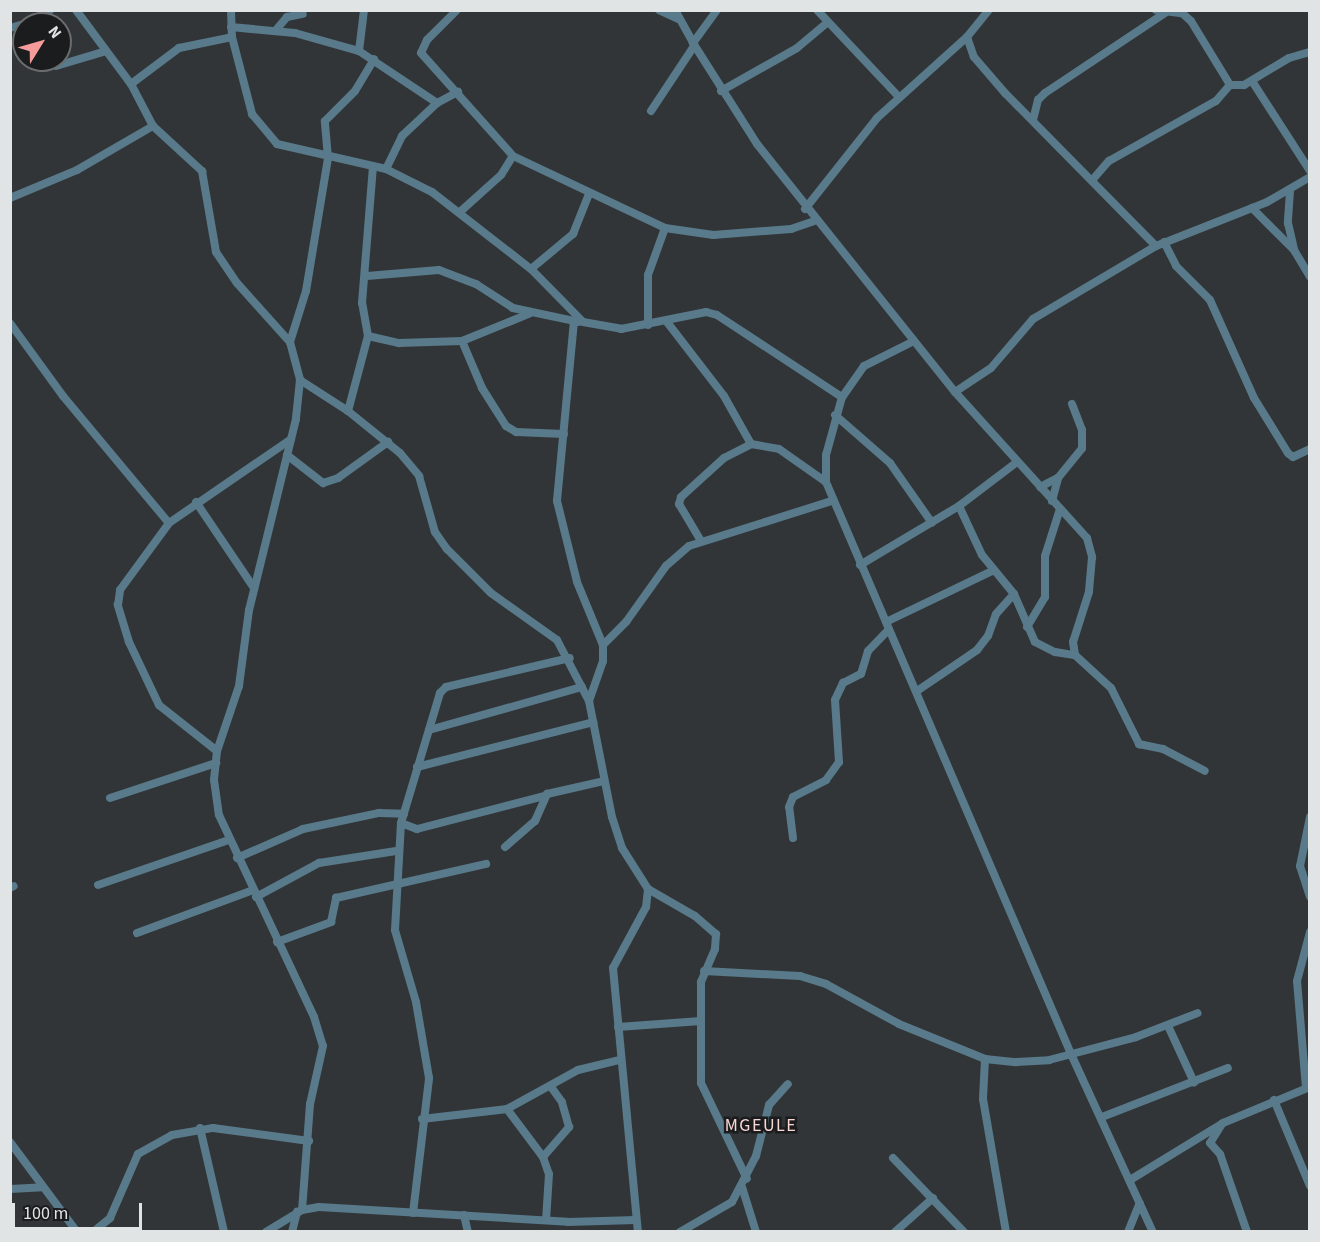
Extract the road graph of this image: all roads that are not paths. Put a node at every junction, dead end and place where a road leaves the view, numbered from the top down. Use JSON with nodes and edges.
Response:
{"nodes":[{"id":1,"x":76,"y":10,"type":"edge"},
{"id":2,"x":231,"y":10,"type":"edge"},
{"id":3,"x":364,"y":10,"type":"edge"},
{"id":4,"x":457,"y":10,"type":"edge"},
{"id":5,"x":659,"y":10,"type":"edge"},
{"id":6,"x":717,"y":10,"type":"edge"},
{"id":7,"x":817,"y":10,"type":"edge"},
{"id":8,"x":989,"y":10,"type":"edge"},
{"id":9,"x":1156,"y":10,"type":"edge"},
{"id":10,"x":1186,"y":12,"type":"edge"},
{"id":11,"x":1166,"y":13,"type":"junction"},
{"id":12,"x":303,"y":14,"type":"dead end"},
{"id":13,"x":677,"y":15,"type":"edge"},
{"id":14,"x":828,"y":22,"type":"junction"},
{"id":15,"x":231,"y":27,"type":"junction"},
{"id":16,"x":276,"y":30,"type":"junction"},
{"id":17,"x":232,"y":37,"type":"junction"},
{"id":18,"x":967,"y":37,"type":"junction"},
{"id":19,"x":693,"y":45,"type":"junction"},
{"id":20,"x":955,"y":48,"type":"junction"},
{"id":21,"x":106,"y":51,"type":"junction"},
{"id":22,"x":359,"y":51,"type":"junction"},
{"id":23,"x":1310,"y":52,"type":"edge"},
{"id":24,"x":974,"y":57,"type":"junction"},
{"id":25,"x":374,"y":59,"type":"junction"},
{"id":26,"x":72,"y":61,"type":"edge"},
{"id":27,"x":1252,"y":81,"type":"junction"},
{"id":28,"x":131,"y":84,"type":"junction"},
{"id":29,"x":1230,"y":86,"type":"junction"},
{"id":30,"x":721,"y":91,"type":"junction"},
{"id":31,"x":458,"y":92,"type":"junction"},
{"id":32,"x":898,"y":96,"type":"junction"},
{"id":33,"x":437,"y":104,"type":"junction"},
{"id":34,"x":651,"y":111,"type":"dead end"},
{"id":35,"x":1033,"y":120,"type":"junction"},
{"id":36,"x":153,"y":126,"type":"junction"},
{"id":37,"x":513,"y":156,"type":"junction"},
{"id":38,"x":328,"y":158,"type":"junction"},
{"id":39,"x":373,"y":166,"type":"junction"},
{"id":40,"x":386,"y":169,"type":"junction"},
{"id":41,"x":1310,"y":171,"type":"edge"},
{"id":42,"x":1310,"y":177,"type":"edge"},
{"id":43,"x":1094,"y":178,"type":"junction"},
{"id":44,"x":1290,"y":191,"type":"junction"},
{"id":45,"x":589,"y":194,"type":"junction"},
{"id":46,"x":10,"y":198,"type":"edge"},
{"id":47,"x":1252,"y":208,"type":"junction"},
{"id":48,"x":806,"y":209,"type":"junction"},
{"id":49,"x":461,"y":211,"type":"junction"},
{"id":50,"x":814,"y":220,"type":"junction"},
{"id":51,"x":665,"y":228,"type":"junction"},
{"id":52,"x":1164,"y":242,"type":"junction"},
{"id":53,"x":1156,"y":246,"type":"junction"},
{"id":54,"x":1294,"y":250,"type":"junction"},
{"id":55,"x":531,"y":269,"type":"junction"},
{"id":56,"x":367,"y":276,"type":"junction"},
{"id":57,"x":1310,"y":277,"type":"edge"},
{"id":58,"x":531,"y":313,"type":"junction"},
{"id":59,"x":574,"y":321,"type":"junction"},
{"id":60,"x":583,"y":322,"type":"junction"},
{"id":61,"x":667,"y":322,"type":"junction"},
{"id":62,"x":10,"y":323,"type":"edge"},
{"id":63,"x":648,"y":325,"type":"junction"},
{"id":64,"x":368,"y":336,"type":"junction"},
{"id":65,"x":462,"y":341,"type":"junction"},
{"id":66,"x":914,"y":341,"type":"junction"},
{"id":67,"x":290,"y":342,"type":"junction"},
{"id":68,"x":300,"y":380,"type":"junction"},
{"id":69,"x":955,"y":392,"type":"junction"},
{"id":70,"x":842,"y":397,"type":"junction"},
{"id":71,"x":1072,"y":404,"type":"dead end"},
{"id":72,"x":348,"y":411,"type":"junction"},
{"id":73,"x":835,"y":415,"type":"junction"},
{"id":74,"x":564,"y":434,"type":"junction"},
{"id":75,"x":291,"y":439,"type":"junction"},
{"id":76,"x":388,"y":442,"type":"junction"},
{"id":77,"x":751,"y":444,"type":"junction"},
{"id":78,"x":1310,"y":449,"type":"edge"},
{"id":79,"x":287,"y":455,"type":"junction"},
{"id":80,"x":1017,"y":462,"type":"junction"},
{"id":81,"x":1058,"y":478,"type":"junction"},
{"id":82,"x":826,"y":482,"type":"junction"},
{"id":83,"x":1040,"y":487,"type":"junction"},
{"id":84,"x":832,"y":501,"type":"junction"},
{"id":85,"x":1052,"y":501,"type":"junction"},
{"id":86,"x":196,"y":502,"type":"junction"},
{"id":87,"x":959,"y":506,"type":"junction"},
{"id":88,"x":1060,"y":509,"type":"junction"},
{"id":89,"x":169,"y":523,"type":"junction"},
{"id":90,"x":932,"y":523,"type":"junction"},
{"id":91,"x":701,"y":542,"type":"junction"},
{"id":92,"x":860,"y":565,"type":"junction"},
{"id":93,"x":992,"y":572,"type":"junction"},
{"id":94,"x":254,"y":588,"type":"junction"},
{"id":95,"x":1014,"y":594,"type":"junction"},
{"id":96,"x":888,"y":626,"type":"junction"},
{"id":97,"x":1027,"y":627,"type":"junction"},
{"id":98,"x":603,"y":645,"type":"junction"},
{"id":99,"x":1075,"y":655,"type":"junction"},
{"id":100,"x":570,"y":658,"type":"junction"},
{"id":101,"x":582,"y":687,"type":"junction"},
{"id":102,"x":917,"y":691,"type":"junction"},
{"id":103,"x":589,"y":701,"type":"junction"},
{"id":104,"x":593,"y":722,"type":"junction"},
{"id":105,"x":429,"y":730,"type":"junction"},
{"id":106,"x":217,"y":751,"type":"junction"},
{"id":107,"x":216,"y":763,"type":"junction"},
{"id":108,"x":417,"y":767,"type":"junction"},
{"id":109,"x":1204,"y":771,"type":"dead end"},
{"id":110,"x":604,"y":781,"type":"junction"},
{"id":111,"x":545,"y":796,"type":"junction"},
{"id":112,"x":110,"y":798,"type":"dead end"},
{"id":113,"x":404,"y":814,"type":"junction"},
{"id":114,"x":1310,"y":817,"type":"edge"},
{"id":115,"x":401,"y":823,"type":"junction"},
{"id":116,"x":793,"y":838,"type":"dead end"},
{"id":117,"x":230,"y":840,"type":"junction"},
{"id":118,"x":505,"y":847,"type":"dead end"},
{"id":119,"x":396,"y":851,"type":"junction"},
{"id":120,"x":237,"y":858,"type":"junction"},
{"id":121,"x":486,"y":864,"type":"dead end"},
{"id":122,"x":98,"y":885,"type":"dead end"},
{"id":123,"x":395,"y":886,"type":"junction"},
{"id":124,"x":648,"y":889,"type":"junction"},
{"id":125,"x":255,"y":893,"type":"junction"},
{"id":126,"x":1310,"y":896,"type":"edge"},
{"id":127,"x":1310,"y":932,"type":"edge"},
{"id":128,"x":137,"y":933,"type":"dead end"},
{"id":129,"x":277,"y":942,"type":"junction"},
{"id":130,"x":704,"y":971,"type":"junction"},
{"id":131,"x":1198,"y":1013,"type":"dead end"},
{"id":132,"x":700,"y":1021,"type":"junction"},
{"id":133,"x":618,"y":1027,"type":"junction"},
{"id":134,"x":1169,"y":1028,"type":"junction"},
{"id":135,"x":1071,"y":1054,"type":"junction"},
{"id":136,"x":985,"y":1059,"type":"junction"},
{"id":137,"x":619,"y":1060,"type":"junction"},
{"id":138,"x":1228,"y":1068,"type":"dead end"},
{"id":139,"x":1194,"y":1082,"type":"junction"},
{"id":140,"x":788,"y":1084,"type":"dead end"},
{"id":141,"x":551,"y":1087,"type":"junction"},
{"id":142,"x":1308,"y":1088,"type":"edge"},
{"id":143,"x":1274,"y":1100,"type":"junction"},
{"id":144,"x":507,"y":1109,"type":"junction"},
{"id":145,"x":1102,"y":1117,"type":"junction"},
{"id":146,"x":422,"y":1119,"type":"junction"},
{"id":147,"x":1223,"y":1123,"type":"junction"},
{"id":148,"x":200,"y":1128,"type":"junction"},
{"id":149,"x":10,"y":1142,"type":"edge"},
{"id":150,"x":309,"y":1142,"type":"junction"},
{"id":151,"x":543,"y":1157,"type":"junction"},
{"id":152,"x":893,"y":1158,"type":"dead end"},
{"id":153,"x":747,"y":1179,"type":"junction"},
{"id":154,"x":1130,"y":1180,"type":"junction"},
{"id":155,"x":1310,"y":1186,"type":"edge"},
{"id":156,"x":43,"y":1187,"type":"junction"},
{"id":157,"x":742,"y":1187,"type":"junction"},
{"id":158,"x":10,"y":1189,"type":"edge"},
{"id":159,"x":933,"y":1197,"type":"junction"},
{"id":160,"x":1140,"y":1203,"type":"junction"},
{"id":161,"x":300,"y":1211,"type":"junction"},
{"id":162,"x":413,"y":1213,"type":"junction"},
{"id":163,"x":464,"y":1215,"type":"junction"},
{"id":164,"x":546,"y":1220,"type":"junction"},
{"id":165,"x":636,"y":1220,"type":"junction"},
{"id":166,"x":582,"y":1221,"type":"junction"},
{"id":167,"x":77,"y":1232,"type":"edge"},
{"id":168,"x":93,"y":1232,"type":"edge"},
{"id":169,"x":224,"y":1232,"type":"edge"},
{"id":170,"x":266,"y":1232,"type":"edge"},
{"id":171,"x":292,"y":1232,"type":"edge"},
{"id":172,"x":468,"y":1232,"type":"edge"},
{"id":173,"x":580,"y":1232,"type":"edge"},
{"id":174,"x":638,"y":1232,"type":"edge"},
{"id":175,"x":680,"y":1232,"type":"edge"},
{"id":176,"x":756,"y":1232,"type":"edge"},
{"id":177,"x":895,"y":1232,"type":"edge"},
{"id":178,"x":964,"y":1232,"type":"edge"},
{"id":179,"x":1006,"y":1232,"type":"edge"},
{"id":180,"x":1128,"y":1232,"type":"edge"},
{"id":181,"x":1153,"y":1232,"type":"edge"},
{"id":182,"x":1247,"y":1232,"type":"edge"}],
"edges":[{"from":1,"to":21,"type":"street"},
{"from":2,"to":15,"type":"street"},
{"from":3,"to":22,"type":"street"},
{"from":4,"to":31,"type":"street"},
{"from":5,"to":13,"type":"street"},
{"from":6,"to":19,"type":"street"},
{"from":7,"to":14,"type":"street"},
{"from":8,"to":18,"type":"street"},
{"from":9,"to":11,"type":"street"},
{"from":10,"to":11,"type":"street"},
{"from":10,"to":29,"type":"street"},
{"from":11,"to":35,"type":"street"},
{"from":12,"to":16,"type":"street"},
{"from":13,"to":19,"type":"street"},
{"from":14,"to":30,"type":"street"},
{"from":14,"to":32,"type":"street"},
{"from":15,"to":16,"type":"street"},
{"from":15,"to":17,"type":"street"},
{"from":16,"to":22,"type":"street"},
{"from":17,"to":28,"type":"street"},
{"from":17,"to":38,"type":"street"},
{"from":18,"to":20,"type":"street"},
{"from":18,"to":24,"type":"street"},
{"from":19,"to":30,"type":"street"},
{"from":19,"to":34,"type":"street"},
{"from":20,"to":24,"type":"street"},
{"from":20,"to":32,"type":"street"},
{"from":21,"to":26,"type":"street"},
{"from":21,"to":28,"type":"street"},
{"from":22,"to":25,"type":"street"},
{"from":23,"to":27,"type":"street"},
{"from":24,"to":35,"type":"street"},
{"from":25,"to":33,"type":"street"},
{"from":25,"to":38,"type":"street"},
{"from":27,"to":29,"type":"street"},
{"from":27,"to":41,"type":"street"},
{"from":28,"to":36,"type":"street"},
{"from":29,"to":43,"type":"street"},
{"from":30,"to":48,"type":"street"},
{"from":31,"to":33,"type":"street"},
{"from":31,"to":37,"type":"street"},
{"from":32,"to":48,"type":"street"},
{"from":33,"to":40,"type":"street"},
{"from":35,"to":43,"type":"street"},
{"from":36,"to":46,"type":"street"},
{"from":36,"to":67,"type":"street"},
{"from":37,"to":45,"type":"street"},
{"from":37,"to":49,"type":"street"},
{"from":38,"to":39,"type":"street"},
{"from":38,"to":67,"type":"street"},
{"from":39,"to":40,"type":"street"},
{"from":39,"to":56,"type":"street"},
{"from":40,"to":49,"type":"street"},
{"from":42,"to":44,"type":"street"},
{"from":43,"to":53,"type":"street"},
{"from":44,"to":47,"type":"street"},
{"from":44,"to":54,"type":"street"},
{"from":45,"to":51,"type":"street"},
{"from":45,"to":55,"type":"street"},
{"from":47,"to":52,"type":"street"},
{"from":47,"to":54,"type":"street"},
{"from":48,"to":50,"type":"street"},
{"from":49,"to":55,"type":"street"},
{"from":50,"to":51,"type":"street"},
{"from":50,"to":66,"type":"street"},
{"from":51,"to":63,"type":"street"},
{"from":52,"to":53,"type":"street"},
{"from":52,"to":78,"type":"street"},
{"from":53,"to":69,"type":"street"},
{"from":54,"to":57,"type":"street"},
{"from":55,"to":60,"type":"street"},
{"from":56,"to":58,"type":"street"},
{"from":56,"to":64,"type":"street"},
{"from":58,"to":59,"type":"street"},
{"from":58,"to":65,"type":"street"},
{"from":59,"to":60,"type":"street"},
{"from":59,"to":74,"type":"street"},
{"from":60,"to":63,"type":"street"},
{"from":61,"to":63,"type":"street"},
{"from":61,"to":70,"type":"street"},
{"from":61,"to":77,"type":"street"},
{"from":62,"to":89,"type":"street"},
{"from":64,"to":65,"type":"street"},
{"from":64,"to":72,"type":"street"},
{"from":65,"to":74,"type":"street"},
{"from":66,"to":69,"type":"street"},
{"from":66,"to":70,"type":"street"},
{"from":67,"to":68,"type":"street"},
{"from":68,"to":72,"type":"street"},
{"from":68,"to":75,"type":"street"},
{"from":69,"to":80,"type":"street"},
{"from":70,"to":73,"type":"street"},
{"from":71,"to":81,"type":"street"},
{"from":72,"to":76,"type":"street"},
{"from":73,"to":82,"type":"street"},
{"from":73,"to":90,"type":"street"},
{"from":74,"to":98,"type":"street"},
{"from":75,"to":79,"type":"street"},
{"from":75,"to":86,"type":"street"},
{"from":76,"to":79,"type":"street"},
{"from":76,"to":100,"type":"street"},
{"from":77,"to":82,"type":"street"},
{"from":77,"to":91,"type":"street"},
{"from":79,"to":94,"type":"street"},
{"from":80,"to":83,"type":"street"},
{"from":80,"to":87,"type":"street"},
{"from":81,"to":83,"type":"street"},
{"from":81,"to":85,"type":"street"},
{"from":82,"to":84,"type":"street"},
{"from":83,"to":85,"type":"street"},
{"from":84,"to":91,"type":"street"},
{"from":84,"to":92,"type":"street"},
{"from":85,"to":88,"type":"street"},
{"from":86,"to":89,"type":"street"},
{"from":86,"to":94,"type":"street"},
{"from":87,"to":90,"type":"street"},
{"from":87,"to":93,"type":"street"},
{"from":88,"to":97,"type":"street"},
{"from":88,"to":99,"type":"street"},
{"from":89,"to":106,"type":"street"},
{"from":90,"to":92,"type":"street"},
{"from":91,"to":98,"type":"street"},
{"from":92,"to":96,"type":"street"},
{"from":93,"to":95,"type":"street"},
{"from":93,"to":96,"type":"street"},
{"from":94,"to":106,"type":"street"},
{"from":95,"to":97,"type":"street"},
{"from":95,"to":102,"type":"street"},
{"from":96,"to":102,"type":"street"},
{"from":96,"to":116,"type":"street"},
{"from":97,"to":99,"type":"street"},
{"from":98,"to":103,"type":"street"},
{"from":99,"to":109,"type":"street"},
{"from":100,"to":101,"type":"street"},
{"from":100,"to":105,"type":"street"},
{"from":101,"to":103,"type":"street"},
{"from":101,"to":105,"type":"street"},
{"from":102,"to":135,"type":"street"},
{"from":103,"to":104,"type":"street"},
{"from":104,"to":108,"type":"street"},
{"from":104,"to":110,"type":"street"},
{"from":105,"to":108,"type":"street"},
{"from":106,"to":107,"type":"street"},
{"from":107,"to":112,"type":"street"},
{"from":107,"to":117,"type":"street"},
{"from":108,"to":113,"type":"street"},
{"from":110,"to":111,"type":"street"},
{"from":110,"to":124,"type":"street"},
{"from":111,"to":115,"type":"street"},
{"from":111,"to":118,"type":"street"},
{"from":113,"to":115,"type":"street"},
{"from":113,"to":120,"type":"street"},
{"from":114,"to":126,"type":"street"},
{"from":115,"to":119,"type":"street"},
{"from":117,"to":120,"type":"street"},
{"from":117,"to":122,"type":"street"},
{"from":119,"to":123,"type":"street"},
{"from":119,"to":125,"type":"street"},
{"from":120,"to":125,"type":"street"},
{"from":121,"to":123,"type":"street"},
{"from":123,"to":129,"type":"street"},
{"from":123,"to":146,"type":"street"},
{"from":124,"to":130,"type":"street"},
{"from":124,"to":133,"type":"street"},
{"from":125,"to":128,"type":"street"},
{"from":125,"to":129,"type":"street"},
{"from":127,"to":142,"type":"street"},
{"from":129,"to":150,"type":"street"},
{"from":130,"to":132,"type":"street"},
{"from":130,"to":136,"type":"street"},
{"from":131,"to":134,"type":"street"},
{"from":132,"to":133,"type":"street"},
{"from":132,"to":153,"type":"street"},
{"from":133,"to":137,"type":"street"},
{"from":134,"to":135,"type":"street"},
{"from":134,"to":139,"type":"street"},
{"from":135,"to":136,"type":"street"},
{"from":135,"to":145,"type":"street"},
{"from":136,"to":179,"type":"street"},
{"from":137,"to":141,"type":"street"},
{"from":137,"to":165,"type":"street"},
{"from":138,"to":139,"type":"street"},
{"from":139,"to":145,"type":"street"},
{"from":140,"to":153,"type":"street"},
{"from":141,"to":144,"type":"street"},
{"from":141,"to":151,"type":"street"},
{"from":142,"to":143,"type":"street"},
{"from":143,"to":147,"type":"street"},
{"from":143,"to":155,"type":"street"},
{"from":144,"to":146,"type":"street"},
{"from":144,"to":151,"type":"street"},
{"from":145,"to":154,"type":"street"},
{"from":146,"to":162,"type":"street"},
{"from":147,"to":154,"type":"street"},
{"from":147,"to":182,"type":"street"},
{"from":148,"to":150,"type":"street"},
{"from":148,"to":168,"type":"street"},
{"from":148,"to":169,"type":"street"},
{"from":149,"to":156,"type":"street"},
{"from":150,"to":161,"type":"street"},
{"from":151,"to":164,"type":"street"},
{"from":152,"to":159,"type":"street"},
{"from":153,"to":157,"type":"street"},
{"from":154,"to":160,"type":"street"},
{"from":156,"to":158,"type":"street"},
{"from":156,"to":167,"type":"street"},
{"from":157,"to":175,"type":"street"},
{"from":157,"to":176,"type":"street"},
{"from":159,"to":177,"type":"street"},
{"from":159,"to":178,"type":"street"},
{"from":160,"to":180,"type":"street"},
{"from":160,"to":181,"type":"street"},
{"from":161,"to":162,"type":"street"},
{"from":161,"to":170,"type":"street"},
{"from":161,"to":171,"type":"street"},
{"from":162,"to":163,"type":"street"},
{"from":163,"to":164,"type":"street"},
{"from":163,"to":172,"type":"street"},
{"from":164,"to":166,"type":"street"},
{"from":165,"to":166,"type":"street"},
{"from":165,"to":174,"type":"street"},
{"from":166,"to":173,"type":"street"}]}
